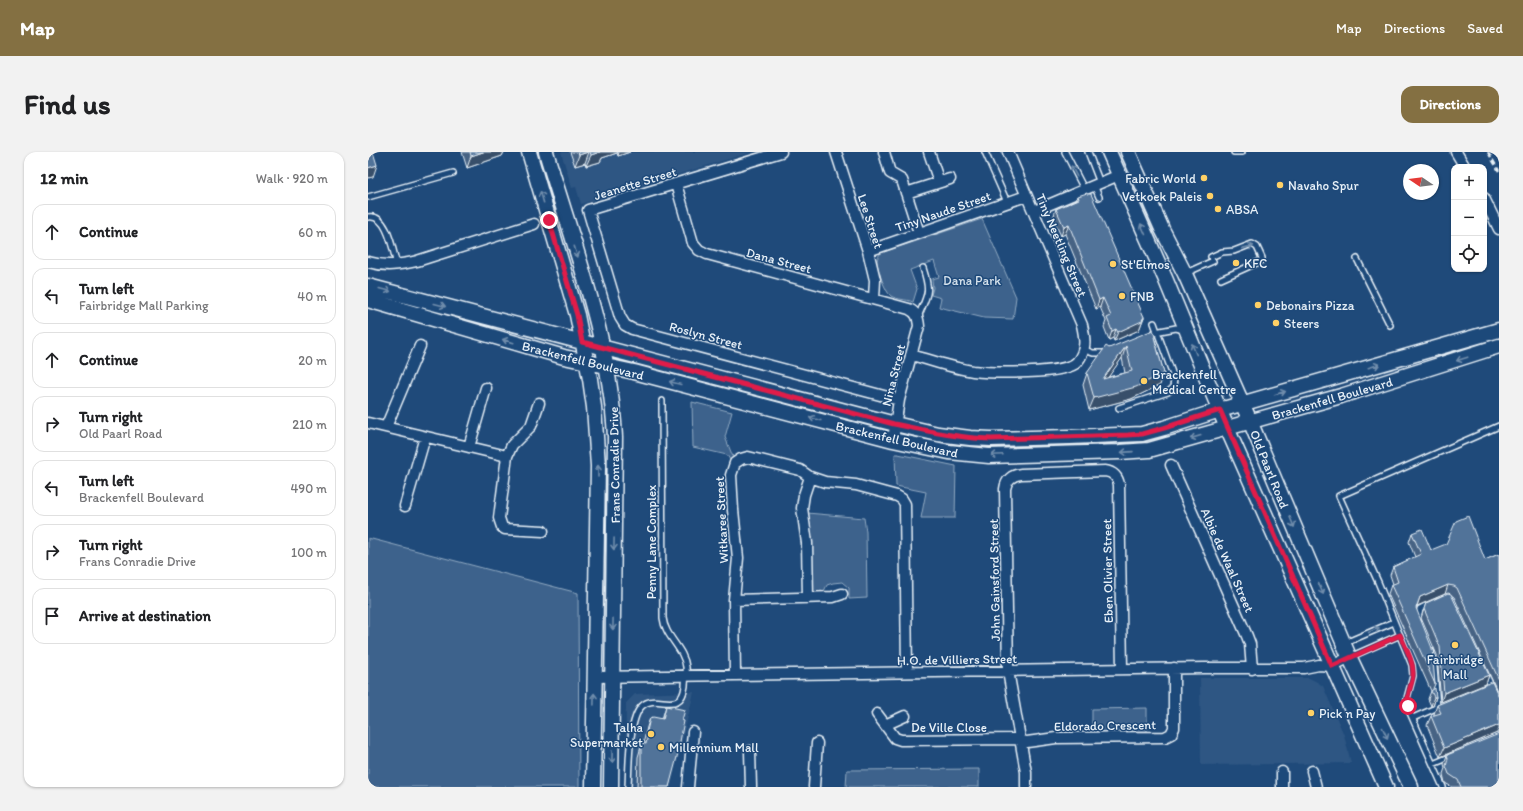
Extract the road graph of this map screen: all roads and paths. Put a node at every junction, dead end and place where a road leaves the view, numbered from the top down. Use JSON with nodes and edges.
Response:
{"nodes":[{"id":1,"x":529,"y":152,"type":"edge"},
{"id":2,"x":546,"y":152,"type":"edge"},
{"id":3,"x":781,"y":152,"type":"edge"},
{"id":4,"x":836,"y":152,"type":"edge"},
{"id":5,"x":884,"y":152,"type":"edge"},
{"id":6,"x":929,"y":152,"type":"edge"},
{"id":7,"x":985,"y":152,"type":"edge"},
{"id":8,"x":1008,"y":152,"type":"edge"},
{"id":9,"x":1065,"y":152,"type":"edge"},
{"id":10,"x":1088,"y":152,"type":"edge"},
{"id":11,"x":1109,"y":152,"type":"edge"},
{"id":12,"x":1128,"y":152,"type":"edge"},
{"id":13,"x":1234,"y":152,"type":"edge"},
{"id":14,"x":1242,"y":152,"type":"edge"},
{"id":15,"x":1456,"y":152,"type":"edge"},
{"id":16,"x":1463,"y":164,"type":"edge"},
{"id":17,"x":453,"y":173,"type":"dead end"},
{"id":18,"x":1119,"y":175,"type":"junction"},
{"id":19,"x":950,"y":179,"type":"dead end"},
{"id":20,"x":939,"y":182,"type":"junction"},
{"id":21,"x":676,"y":184,"type":"junction"},
{"id":22,"x":1093,"y":186,"type":"junction"},
{"id":23,"x":906,"y":193,"type":"junction"},
{"id":24,"x":1026,"y":196,"type":"junction"},
{"id":25,"x":368,"y":197,"type":"edge"},
{"id":26,"x":1099,"y":197,"type":"dead end"},
{"id":27,"x":1485,"y":200,"type":"edge"},
{"id":28,"x":1008,"y":202,"type":"junction"},
{"id":29,"x":588,"y":210,"type":"joint"},
{"id":30,"x":1034,"y":211,"type":"junction"},
{"id":31,"x":368,"y":217,"type":"edge"},
{"id":32,"x":534,"y":224,"type":"dead end"},
{"id":33,"x":1499,"y":229,"type":"edge"},
{"id":34,"x":919,"y":233,"type":"junction"},
{"id":35,"x":868,"y":251,"type":"junction"},
{"id":36,"x":1357,"y":259,"type":"dead end"},
{"id":37,"x":368,"y":262,"type":"edge"},
{"id":38,"x":397,"y":265,"type":"junction"},
{"id":39,"x":923,"y":268,"type":"dead end"},
{"id":40,"x":1185,"y":274,"type":"junction"},
{"id":41,"x":1221,"y":279,"type":"dead end"},
{"id":42,"x":368,"y":286,"type":"edge"},
{"id":43,"x":874,"y":299,"type":"junction"},
{"id":44,"x":368,"y":300,"type":"edge"},
{"id":45,"x":918,"y":317,"type":"junction"},
{"id":46,"x":1154,"y":323,"type":"dead end"},
{"id":47,"x":1390,"y":325,"type":"dead end"},
{"id":48,"x":1499,"y":330,"type":"edge"},
{"id":49,"x":1157,"y":331,"type":"junction"},
{"id":50,"x":1187,"y":331,"type":"junction"},
{"id":51,"x":1150,"y":334,"type":"edge"},
{"id":52,"x":582,"y":342,"type":"junction"},
{"id":53,"x":420,"y":346,"type":"dead end"},
{"id":54,"x":1499,"y":346,"type":"edge"},
{"id":55,"x":603,"y":347,"type":"junction"},
{"id":56,"x":1084,"y":350,"type":"junction"},
{"id":57,"x":1115,"y":350,"type":"edge"},
{"id":58,"x":911,"y":355,"type":"junction"},
{"id":59,"x":586,"y":361,"type":"junction"},
{"id":60,"x":607,"y":366,"type":"junction"},
{"id":61,"x":486,"y":388,"type":"dead end"},
{"id":62,"x":899,"y":400,"type":"junction"},
{"id":63,"x":662,"y":401,"type":"dead end"},
{"id":64,"x":539,"y":403,"type":"dead end"},
{"id":65,"x":1243,"y":404,"type":"junction"},
{"id":66,"x":1118,"y":408,"type":"dead end"},
{"id":67,"x":1220,"y":410,"type":"junction"},
{"id":68,"x":1250,"y":421,"type":"junction"},
{"id":69,"x":368,"y":423,"type":"edge"},
{"id":70,"x":894,"y":424,"type":"junction"},
{"id":71,"x":1499,"y":426,"type":"edge"},
{"id":72,"x":386,"y":427,"type":"junction"},
{"id":73,"x":1227,"y":428,"type":"junction"},
{"id":74,"x":425,"y":437,"type":"junction"},
{"id":75,"x":893,"y":440,"type":"junction"},
{"id":76,"x":468,"y":447,"type":"junction"},
{"id":77,"x":507,"y":456,"type":"junction"},
{"id":78,"x":1171,"y":465,"type":"dead end"},
{"id":79,"x":1115,"y":474,"type":"joint"},
{"id":80,"x":810,"y":477,"type":"junction"},
{"id":81,"x":405,"y":506,"type":"dead end"},
{"id":82,"x":543,"y":531,"type":"dead end"},
{"id":83,"x":842,"y":594,"type":"dead end"},
{"id":84,"x":808,"y":598,"type":"junction"},
{"id":85,"x":734,"y":600,"type":"junction"},
{"id":86,"x":1434,"y":602,"type":"edge"},
{"id":87,"x":1394,"y":622,"type":"junction"},
{"id":88,"x":1420,"y":625,"type":"edge"},
{"id":89,"x":1400,"y":635,"type":"junction"},
{"id":90,"x":1344,"y":644,"type":"junction"},
{"id":91,"x":1428,"y":644,"type":"edge"},
{"id":92,"x":1350,"y":657,"type":"junction"},
{"id":93,"x":1326,"y":661,"type":"junction"},
{"id":94,"x":1481,"y":664,"type":"edge"},
{"id":95,"x":1174,"y":668,"type":"junction"},
{"id":96,"x":1122,"y":669,"type":"junction"},
{"id":97,"x":1252,"y":669,"type":"junction"},
{"id":98,"x":1008,"y":671,"type":"junction"},
{"id":99,"x":907,"y":672,"type":"junction"},
{"id":100,"x":735,"y":675,"type":"junction"},
{"id":101,"x":612,"y":676,"type":"junction"},
{"id":102,"x":686,"y":676,"type":"junction"},
{"id":103,"x":595,"y":677,"type":"junction"},
{"id":104,"x":1491,"y":686,"type":"junction"},
{"id":105,"x":1484,"y":688,"type":"edge"},
{"id":106,"x":1496,"y":698,"type":"edge"},
{"id":107,"x":1443,"y":705,"type":"edge"},
{"id":108,"x":1436,"y":708,"type":"junction"},
{"id":109,"x":877,"y":714,"type":"dead end"},
{"id":110,"x":905,"y":716,"type":"dead end"},
{"id":111,"x":1413,"y":718,"type":"junction"},
{"id":112,"x":885,"y":725,"type":"junction"},
{"id":113,"x":693,"y":732,"type":"dead end"},
{"id":114,"x":1021,"y":741,"type":"junction"},
{"id":115,"x":817,"y":743,"type":"dead end"},
{"id":116,"x":750,"y":751,"type":"dead end"},
{"id":117,"x":1455,"y":755,"type":"edge"},
{"id":118,"x":1433,"y":764,"type":"junction"},
{"id":119,"x":1312,"y":771,"type":"dead end"},
{"id":120,"x":1282,"y":772,"type":"dead end"},
{"id":121,"x":593,"y":787,"type":"edge"},
{"id":122,"x":611,"y":787,"type":"edge"},
{"id":123,"x":628,"y":787,"type":"edge"},
{"id":124,"x":688,"y":787,"type":"edge"},
{"id":125,"x":751,"y":787,"type":"edge"},
{"id":126,"x":814,"y":787,"type":"edge"},
{"id":127,"x":1026,"y":787,"type":"edge"},
{"id":128,"x":1282,"y":787,"type":"edge"},
{"id":129,"x":1316,"y":787,"type":"edge"},
{"id":130,"x":1386,"y":787,"type":"edge"},
{"id":131,"x":1411,"y":787,"type":"edge"},
{"id":132,"x":1443,"y":787,"type":"edge"}],
"edges":[{"from":52,"to":1,"type":"street","name":"Frans Conradie Drive","one_way":true},
{"from":2,"to":55,"type":"street","name":"Frans Conradie Drive","one_way":true},
{"from":3,"to":21,"type":"street","name":"Jeanette Street"},
{"from":4,"to":35,"type":"street","name":"Lee Street"},
{"from":5,"to":23,"type":"street"},
{"from":6,"to":20,"type":"street"},
{"from":7,"to":28,"type":"lane"},
{"from":8,"to":24,"type":"street","name":"Tiny Neetling Street"},
{"from":22,"to":9,"type":"lane","one_way":true},
{"from":10,"to":22,"type":"lane"},
{"from":11,"to":18,"type":"street","name":"Old Paarl Road"},
{"from":12,"to":40,"type":"street","name":"Old Paarl Road"},
{"from":13,"to":14,"type":"lane"},
{"from":15,"to":16,"type":"street"},
{"from":17,"to":25,"type":"lane"},
{"from":18,"to":22,"type":"street"},
{"from":50,"to":18,"type":"street","name":"Old Paarl Road","one_way":true},
{"from":19,"to":20,"type":"street"},
{"from":20,"to":23,"type":"street"},
{"from":21,"to":29,"type":"street","name":"Jeanette Street"},
{"from":21,"to":43,"type":"street","name":"Dana Street"},
{"from":22,"to":26,"type":"lane"},
{"from":22,"to":30,"type":"street"},
{"from":23,"to":34,"type":"street"},
{"from":24,"to":28,"type":"street","name":"Tiny Naude Street"},
{"from":24,"to":30,"type":"street","name":"Tiny Neetling Street"},
{"from":27,"to":33,"type":"street"},
{"from":28,"to":34,"type":"street","name":"Tiny Naude Street"},
{"from":29,"to":62,"type":"street","name":"Roslyn Street"},
{"from":30,"to":56,"type":"street","name":"Tiny Neetling Street"},
{"from":31,"to":38,"type":"lane"},
{"from":32,"to":38,"type":"street"},
{"from":34,"to":35,"type":"street","name":"Tiny Naude Street"},
{"from":35,"to":43,"type":"street","name":"Lee Street"},
{"from":36,"to":47,"type":"lane"},
{"from":37,"to":38,"type":"street"},
{"from":39,"to":45,"type":"lane"},
{"from":40,"to":41,"type":"lane","one_way":true},
{"from":40,"to":65,"type":"street","name":"Old Paarl Road"},
{"from":42,"to":52,"type":"street","name":"Brackenfell Boulevard","one_way":true},
{"from":43,"to":45,"type":"street","name":"Dana Street"},
{"from":59,"to":44,"type":"street","name":"Brackenfell Boulevard","one_way":true},
{"from":45,"to":58,"type":"street","name":"Nina Street"},
{"from":46,"to":49,"type":"lane"},
{"from":65,"to":48,"type":"street","name":"Brackenfell Boulevard","one_way":true},
{"from":49,"to":50,"type":"lane"},
{"from":49,"to":51,"type":"lane"},
{"from":49,"to":66,"type":"lane"},
{"from":67,"to":50,"type":"street","name":"Old Paarl Road","one_way":true},
{"from":52,"to":55,"type":"street","name":"Brackenfell Boulevard"},
{"from":52,"to":59,"type":"street","name":"Frans Conradie Drive"},
{"from":53,"to":72,"type":"street"},
{"from":54,"to":68,"type":"street","name":"Brackenfell Boulevard","one_way":true},
{"from":55,"to":60,"type":"street","name":"Frans Conradie Drive"},
{"from":55,"to":70,"type":"street","name":"Brackenfell Boulevard"},
{"from":56,"to":57,"type":"lane"},
{"from":56,"to":58,"type":"street"},
{"from":58,"to":62,"type":"street","name":"Nina Street"},
{"from":59,"to":60,"type":"street","name":"Brackenfell Boulevard"},
{"from":103,"to":59,"type":"street","name":"Frans Conradie Drive","one_way":true},
{"from":75,"to":60,"type":"street","name":"Brackenfell Boulevard","one_way":true},
{"from":60,"to":101,"type":"street","name":"Frans Conradie Drive","one_way":true},
{"from":61,"to":76,"type":"street"},
{"from":62,"to":70,"type":"street","name":"Nina Street"},
{"from":63,"to":102,"type":"lane","name":"Penny Lane Complex"},
{"from":64,"to":77,"type":"street"},
{"from":65,"to":67,"type":"street","name":"Brackenfell Boulevard"},
{"from":65,"to":68,"type":"street","name":"Old Paarl Road"},
{"from":67,"to":70,"type":"street","name":"Brackenfell Boulevard"},
{"from":67,"to":73,"type":"street","name":"Old Paarl Road"},
{"from":68,"to":73,"type":"street","name":"Brackenfell Boulevard"},
{"from":68,"to":90,"type":"street","name":"Old Paarl Road","one_way":true},
{"from":69,"to":72,"type":"street"},
{"from":70,"to":75,"type":"street","name":"Nina Street"},
{"from":71,"to":87,"type":"lane"},
{"from":72,"to":74,"type":"street"},
{"from":73,"to":75,"type":"street","name":"Brackenfell Boulevard","one_way":true},
{"from":73,"to":93,"type":"street","name":"Old Paarl Road"},
{"from":74,"to":76,"type":"street"},
{"from":74,"to":81,"type":"street"},
{"from":76,"to":77,"type":"street"},
{"from":77,"to":82,"type":"street"},
{"from":78,"to":97,"type":"street","name":"Albie de Waal Street"},
{"from":79,"to":96,"type":"street","name":"Eben Olivier Street"},
{"from":79,"to":98,"type":"street","name":"John Gainsford Street"},
{"from":80,"to":84,"type":"street"},
{"from":80,"to":85,"type":"street","name":"Witkaree Street"},
{"from":80,"to":99,"type":"street","name":"Witkaree Street"},
{"from":83,"to":84,"type":"street"},
{"from":84,"to":85,"type":"street"},
{"from":85,"to":100,"type":"street","name":"Witkaree Street"},
{"from":86,"to":88,"type":"lane"},
{"from":87,"to":89,"type":"lane"},
{"from":90,"to":87,"type":"lane","one_way":true},
{"from":89,"to":92,"type":"lane"},
{"from":89,"to":111,"type":"lane"},
{"from":90,"to":92,"type":"street","name":"Old Paarl Road"},
{"from":90,"to":93,"type":"street"},
{"from":91,"to":108,"type":"lane"},
{"from":92,"to":93,"type":"street"},
{"from":92,"to":131,"type":"street","name":"Old Paarl Road","one_way":true},
{"from":93,"to":97,"type":"street","name":"H.O. de Villiers Street"},
{"from":93,"to":130,"type":"street","name":"Old Paarl Road"},
{"from":94,"to":104,"type":"lane"},
{"from":95,"to":96,"type":"street","name":"H.O. de Villiers Street"},
{"from":95,"to":97,"type":"street","name":"H.O. de Villiers Street"},
{"from":95,"to":114,"type":"street","name":"Eldorado Crescent"},
{"from":96,"to":98,"type":"street","name":"H.O. de Villiers Street"},
{"from":98,"to":99,"type":"street","name":"H.O. de Villiers Street"},
{"from":98,"to":114,"type":"street","name":"John Gainsford Street"},
{"from":99,"to":100,"type":"street","name":"H.O. de Villiers Street"},
{"from":100,"to":102,"type":"street","name":"H.O. de Villiers Street"},
{"from":101,"to":102,"type":"street","name":"H.O. de Villiers Street"},
{"from":101,"to":103,"type":"street","name":"H.O. de Villiers Street"},
{"from":101,"to":122,"type":"street","name":"Frans Conradie Drive","one_way":true},
{"from":102,"to":123,"type":"lane","name":"Penny Lane Complex"},
{"from":121,"to":103,"type":"street","name":"Frans Conradie Drive","one_way":true},
{"from":104,"to":105,"type":"lane"},
{"from":104,"to":106,"type":"lane"},
{"from":107,"to":108,"type":"lane"},
{"from":108,"to":111,"type":"lane"},
{"from":109,"to":112,"type":"street","name":"De Ville Close"},
{"from":110,"to":112,"type":"street","name":"De Ville Close"},
{"from":111,"to":118,"type":"lane"},
{"from":112,"to":114,"type":"street","name":"De Ville Close"},
{"from":113,"to":124,"type":"street"},
{"from":114,"to":127,"type":"street","name":"John Gainsford Street"},
{"from":115,"to":126,"type":"street"},
{"from":116,"to":125,"type":"street"},
{"from":117,"to":118,"type":"lane"},
{"from":118,"to":132,"type":"lane"},
{"from":119,"to":129,"type":"street"},
{"from":120,"to":128,"type":"street"}]}
